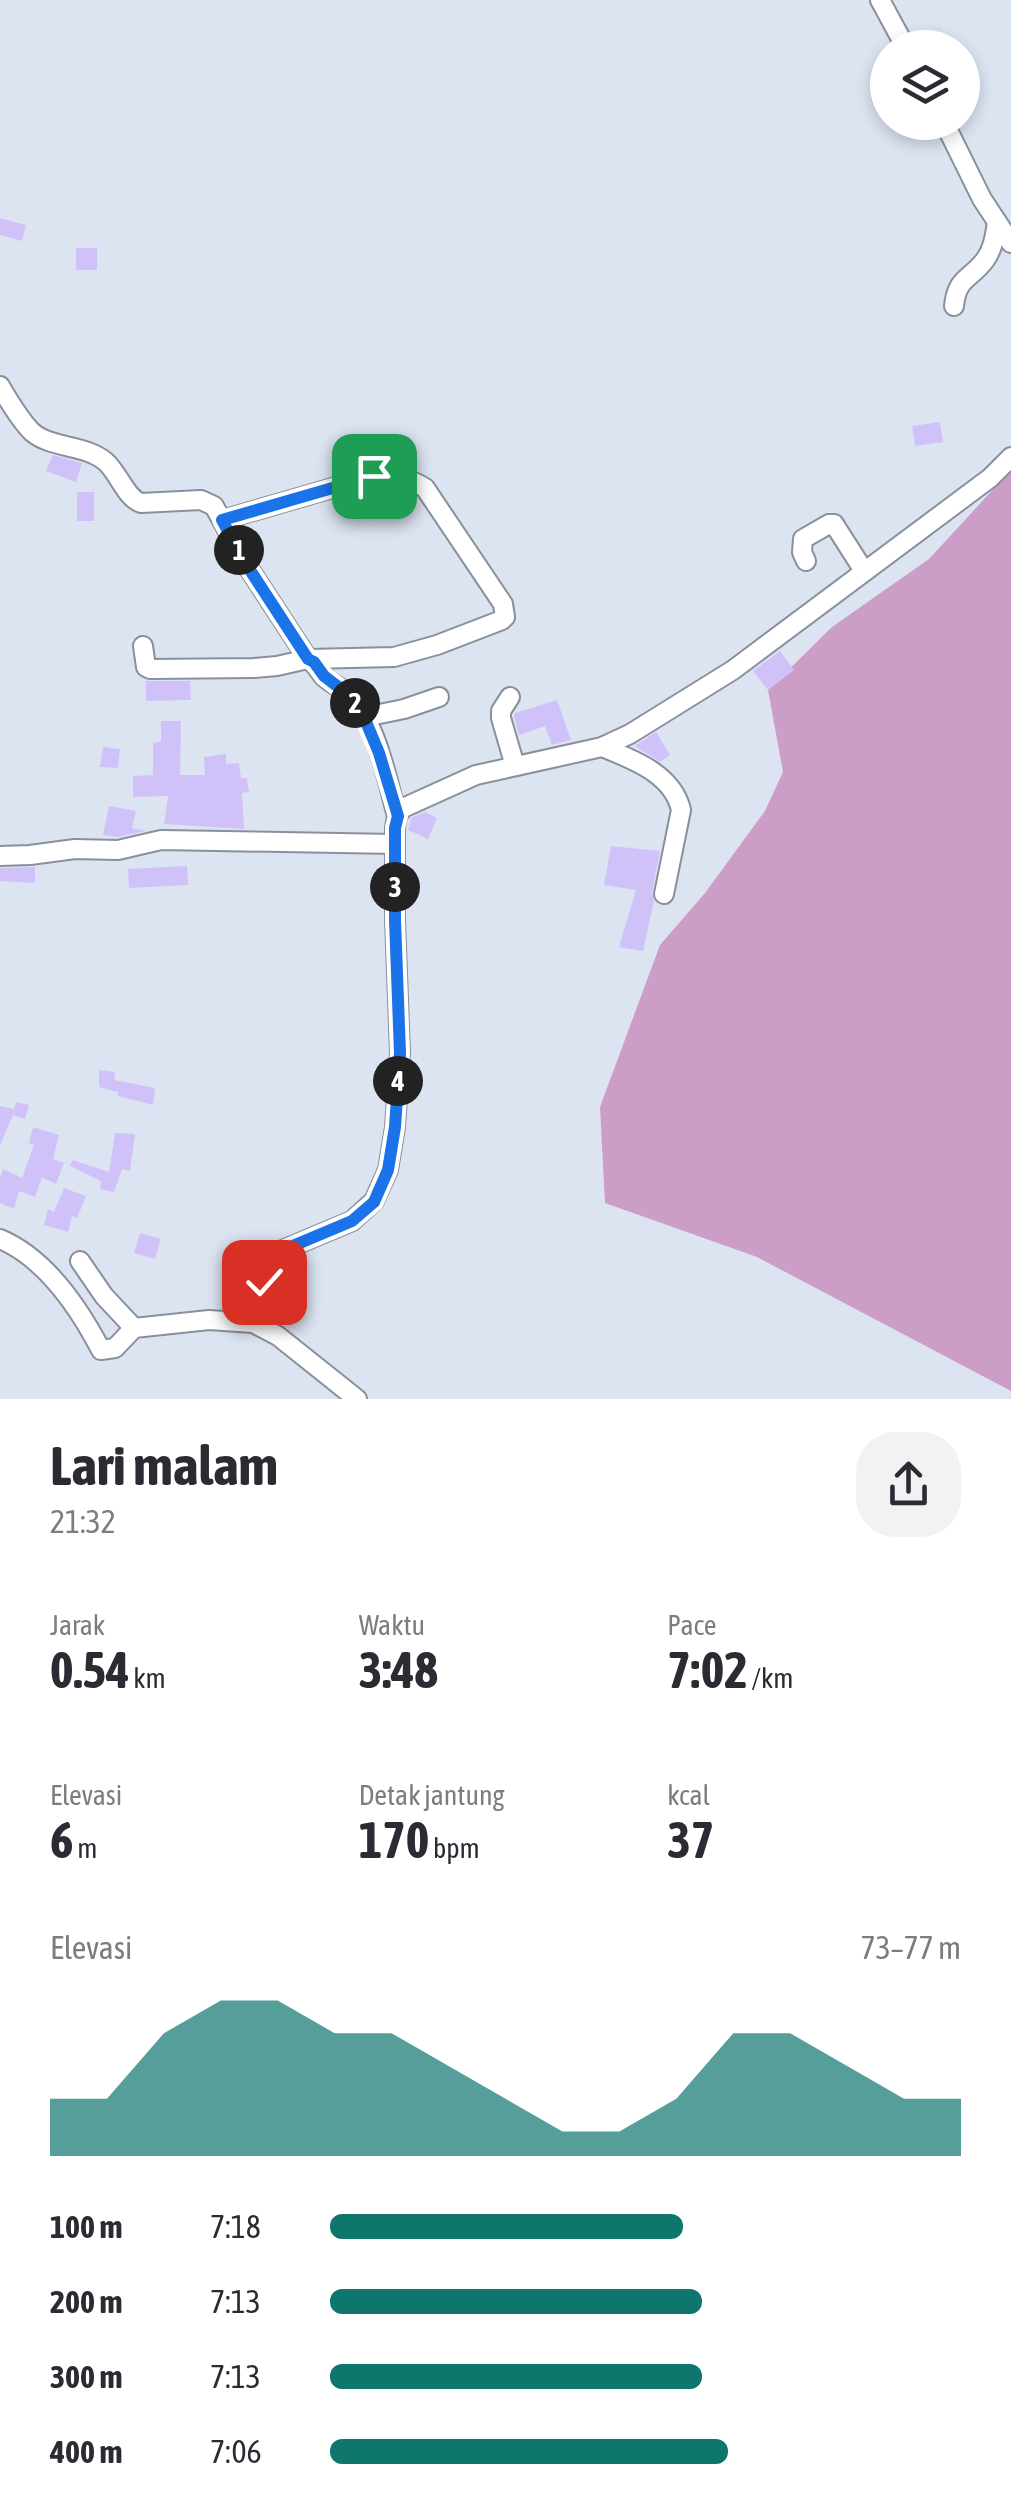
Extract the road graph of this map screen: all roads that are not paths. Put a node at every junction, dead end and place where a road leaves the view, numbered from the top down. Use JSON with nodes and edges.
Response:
{"nodes":[{"id":1,"x":880,"y":0,"type":"edge"},
{"id":2,"x":896,"y":30,"type":"edge"},
{"id":3,"x":953,"y":140,"type":"edge"},
{"id":4,"x":997,"y":222,"type":"junction"},
{"id":5,"x":1011,"y":243,"type":"edge"},
{"id":6,"x":954,"y":306,"type":"dead end"},
{"id":7,"x":0,"y":386,"type":"edge"},
{"id":8,"x":1011,"y":457,"type":"edge"},
{"id":9,"x":222,"y":520,"type":"junction"},
{"id":10,"x":806,"y":560,"type":"dead end"},
{"id":11,"x":864,"y":572,"type":"junction"},
{"id":12,"x":144,"y":646,"type":"dead end"},
{"id":13,"x":308,"y":659,"type":"junction"},
{"id":14,"x":438,"y":697,"type":"dead end"},
{"id":15,"x":510,"y":698,"type":"dead end"},
{"id":16,"x":364,"y":717,"type":"junction"},
{"id":17,"x":602,"y":747,"type":"junction"},
{"id":18,"x":515,"y":766,"type":"junction"},
{"id":19,"x":398,"y":816,"type":"junction"},
{"id":20,"x":395,"y":844,"type":"junction"},
{"id":21,"x":0,"y":856,"type":"edge"},
{"id":22,"x":664,"y":894,"type":"dead end"},
{"id":23,"x":0,"y":1239,"type":"edge"},
{"id":24,"x":80,"y":1261,"type":"dead end"},
{"id":25,"x":262,"y":1327,"type":"junction"},
{"id":26,"x":134,"y":1328,"type":"junction"},
{"id":27,"x":357,"y":1399,"type":"edge"}],
"edges":[{"from":1,"to":2,"type":"street"},
{"from":3,"to":4,"type":"street"},
{"from":4,"to":5,"type":"street"},
{"from":4,"to":6,"type":"street"},
{"from":7,"to":9,"type":"street"},
{"from":8,"to":11,"type":"street"},
{"from":9,"to":13,"type":"street"},
{"from":9,"to":13,"type":"street"},
{"from":10,"to":11,"type":"street"},
{"from":11,"to":17,"type":"street"},
{"from":12,"to":13,"type":"street"},
{"from":13,"to":16,"type":"street"},
{"from":14,"to":16,"type":"street"},
{"from":15,"to":18,"type":"street"},
{"from":16,"to":19,"type":"street"},
{"from":17,"to":18,"type":"street"},
{"from":17,"to":22,"type":"street"},
{"from":18,"to":19,"type":"street"},
{"from":19,"to":20,"type":"street"},
{"from":20,"to":21,"type":"street"},
{"from":20,"to":25,"type":"street"},
{"from":23,"to":26,"type":"street"},
{"from":24,"to":26,"type":"street"},
{"from":25,"to":26,"type":"street"},
{"from":25,"to":27,"type":"street"}]}
